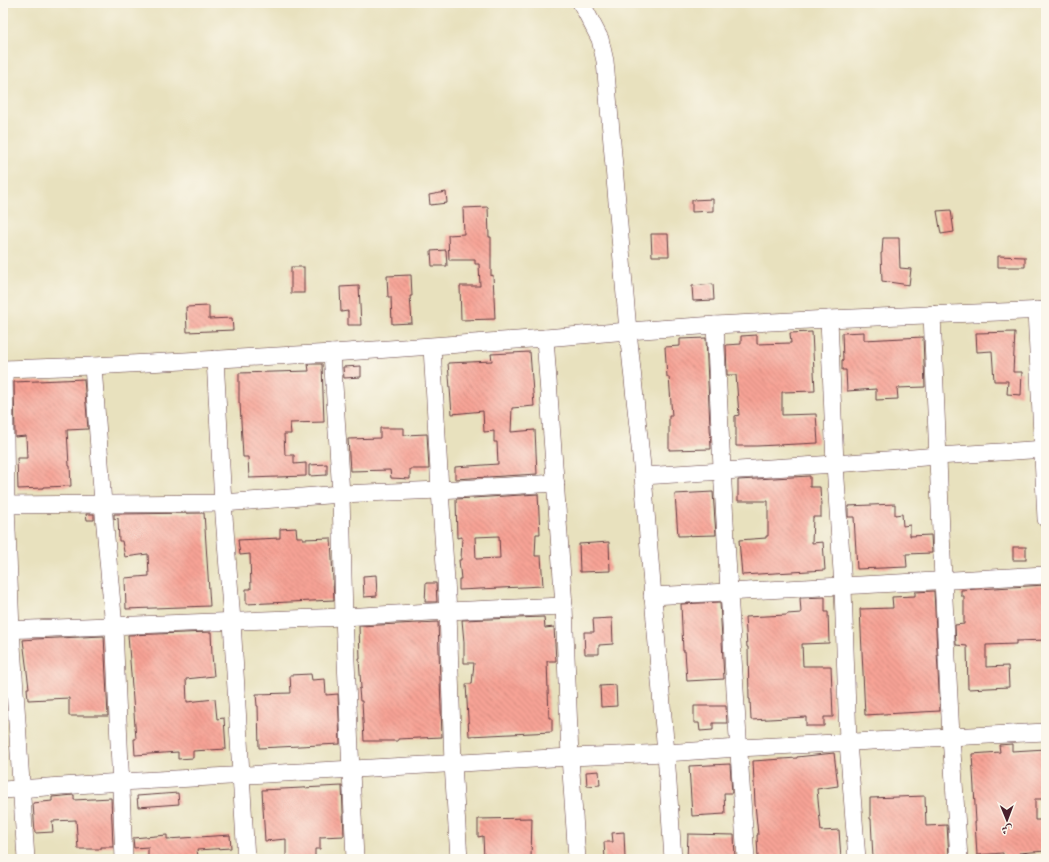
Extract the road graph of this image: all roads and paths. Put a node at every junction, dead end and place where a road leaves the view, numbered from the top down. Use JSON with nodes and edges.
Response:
{"nodes":[{"id":1,"x":581,"y":3,"type":"edge"},
{"id":2,"x":1041,"y":310,"type":"edge"},
{"id":3,"x":932,"y":314,"type":"junction"},
{"id":4,"x":828,"y":318,"type":"junction"},
{"id":5,"x":715,"y":325,"type":"junction"},
{"id":6,"x":628,"y":331,"type":"junction"},
{"id":7,"x":545,"y":338,"type":"junction"},
{"id":8,"x":432,"y":347,"type":"junction"},
{"id":9,"x":332,"y":353,"type":"junction"},
{"id":10,"x":215,"y":359,"type":"junction"},
{"id":11,"x":93,"y":366,"type":"junction"},
{"id":12,"x":3,"y":369,"type":"edge"},
{"id":13,"x":1044,"y":449,"type":"edge"},
{"id":14,"x":938,"y":456,"type":"junction"},
{"id":15,"x":835,"y":464,"type":"junction"},
{"id":16,"x":722,"y":471,"type":"junction"},
{"id":17,"x":643,"y":476,"type":"junction"},
{"id":18,"x":556,"y":483,"type":"junction"},
{"id":19,"x":440,"y":490,"type":"junction"},
{"id":20,"x":341,"y":494,"type":"junction"},
{"id":21,"x":223,"y":503,"type":"junction"},
{"id":22,"x":103,"y":504,"type":"junction"},
{"id":23,"x":4,"y":505,"type":"edge"},
{"id":24,"x":1046,"y":519,"type":"edge"},
{"id":25,"x":1046,"y":575,"type":"edge"},
{"id":26,"x":943,"y":580,"type":"junction"},
{"id":27,"x":842,"y":586,"type":"junction"},
{"id":28,"x":729,"y":592,"type":"junction"},
{"id":29,"x":652,"y":596,"type":"junction"},
{"id":30,"x":564,"y":606,"type":"junction"},
{"id":31,"x":448,"y":611,"type":"junction"},
{"id":32,"x":344,"y":617,"type":"junction"},
{"id":33,"x":232,"y":621,"type":"junction"},
{"id":34,"x":114,"y":626,"type":"junction"},
{"id":35,"x":7,"y":630,"type":"edge"},
{"id":36,"x":1046,"y":732,"type":"edge"},
{"id":37,"x":951,"y":736,"type":"junction"},
{"id":38,"x":848,"y":742,"type":"junction"},
{"id":39,"x":738,"y":748,"type":"junction"},
{"id":40,"x":666,"y":752,"type":"junction"},
{"id":41,"x":570,"y":757,"type":"junction"},
{"id":42,"x":453,"y":764,"type":"junction"},
{"id":43,"x":351,"y":770,"type":"junction"},
{"id":44,"x":242,"y":775,"type":"junction"},
{"id":45,"x":120,"y":782,"type":"junction"},
{"id":46,"x":21,"y":789,"type":"junction"},
{"id":47,"x":3,"y":790,"type":"edge"},
{"id":48,"x":26,"y":859,"type":"edge"},
{"id":49,"x":124,"y":859,"type":"edge"},
{"id":50,"x":246,"y":859,"type":"edge"},
{"id":51,"x":355,"y":859,"type":"edge"},
{"id":52,"x":459,"y":859,"type":"edge"},
{"id":53,"x":577,"y":859,"type":"edge"},
{"id":54,"x":673,"y":859,"type":"edge"},
{"id":55,"x":746,"y":859,"type":"edge"},
{"id":56,"x":857,"y":859,"type":"edge"},
{"id":57,"x":959,"y":859,"type":"edge"}],
"edges":[{"from":1,"to":6,"type":"street"},
{"from":2,"to":3,"type":"street"},
{"from":2,"to":13,"type":"street"},
{"from":3,"to":4,"type":"street"},
{"from":3,"to":14,"type":"street"},
{"from":4,"to":5,"type":"street"},
{"from":4,"to":15,"type":"street"},
{"from":5,"to":6,"type":"street"},
{"from":5,"to":16,"type":"street"},
{"from":6,"to":7,"type":"street"},
{"from":6,"to":17,"type":"street"},
{"from":7,"to":8,"type":"street"},
{"from":7,"to":18,"type":"street"},
{"from":8,"to":9,"type":"street"},
{"from":8,"to":19,"type":"street"},
{"from":9,"to":10,"type":"street"},
{"from":9,"to":20,"type":"street"},
{"from":10,"to":11,"type":"street"},
{"from":10,"to":21,"type":"street"},
{"from":11,"to":12,"type":"street"},
{"from":11,"to":22,"type":"street"},
{"from":12,"to":23,"type":"street"},
{"from":13,"to":14,"type":"street"},
{"from":13,"to":24,"type":"street"},
{"from":14,"to":15,"type":"street"},
{"from":14,"to":26,"type":"street"},
{"from":15,"to":16,"type":"street"},
{"from":15,"to":27,"type":"street"},
{"from":16,"to":17,"type":"street"},
{"from":16,"to":28,"type":"street"},
{"from":17,"to":29,"type":"street"},
{"from":18,"to":19,"type":"street"},
{"from":18,"to":30,"type":"street"},
{"from":19,"to":20,"type":"street"},
{"from":19,"to":31,"type":"street"},
{"from":20,"to":21,"type":"street"},
{"from":20,"to":32,"type":"street"},
{"from":21,"to":22,"type":"street"},
{"from":21,"to":33,"type":"street"},
{"from":22,"to":23,"type":"street"},
{"from":22,"to":34,"type":"street"},
{"from":23,"to":35,"type":"street"},
{"from":25,"to":26,"type":"street"},
{"from":26,"to":27,"type":"street"},
{"from":26,"to":37,"type":"street"},
{"from":27,"to":28,"type":"street"},
{"from":27,"to":38,"type":"street"},
{"from":28,"to":29,"type":"street"},
{"from":28,"to":39,"type":"street"},
{"from":29,"to":40,"type":"street"},
{"from":30,"to":31,"type":"street"},
{"from":30,"to":41,"type":"street"},
{"from":31,"to":32,"type":"street"},
{"from":31,"to":42,"type":"street"},
{"from":32,"to":33,"type":"street"},
{"from":32,"to":43,"type":"street"},
{"from":33,"to":34,"type":"street"},
{"from":33,"to":44,"type":"street"},
{"from":34,"to":35,"type":"street"},
{"from":34,"to":45,"type":"street"},
{"from":35,"to":46,"type":"street"},
{"from":36,"to":37,"type":"street"},
{"from":37,"to":38,"type":"street"},
{"from":37,"to":57,"type":"street"},
{"from":38,"to":39,"type":"street"},
{"from":38,"to":56,"type":"street"},
{"from":39,"to":40,"type":"street"},
{"from":39,"to":55,"type":"street"},
{"from":40,"to":41,"type":"street"},
{"from":40,"to":54,"type":"street"},
{"from":41,"to":42,"type":"street"},
{"from":41,"to":53,"type":"street"},
{"from":42,"to":43,"type":"street"},
{"from":42,"to":52,"type":"street"},
{"from":43,"to":44,"type":"street"},
{"from":43,"to":51,"type":"street"},
{"from":44,"to":45,"type":"street"},
{"from":44,"to":50,"type":"street"},
{"from":45,"to":46,"type":"street"},
{"from":45,"to":49,"type":"street"},
{"from":46,"to":47,"type":"street"},
{"from":46,"to":48,"type":"street"}]}
